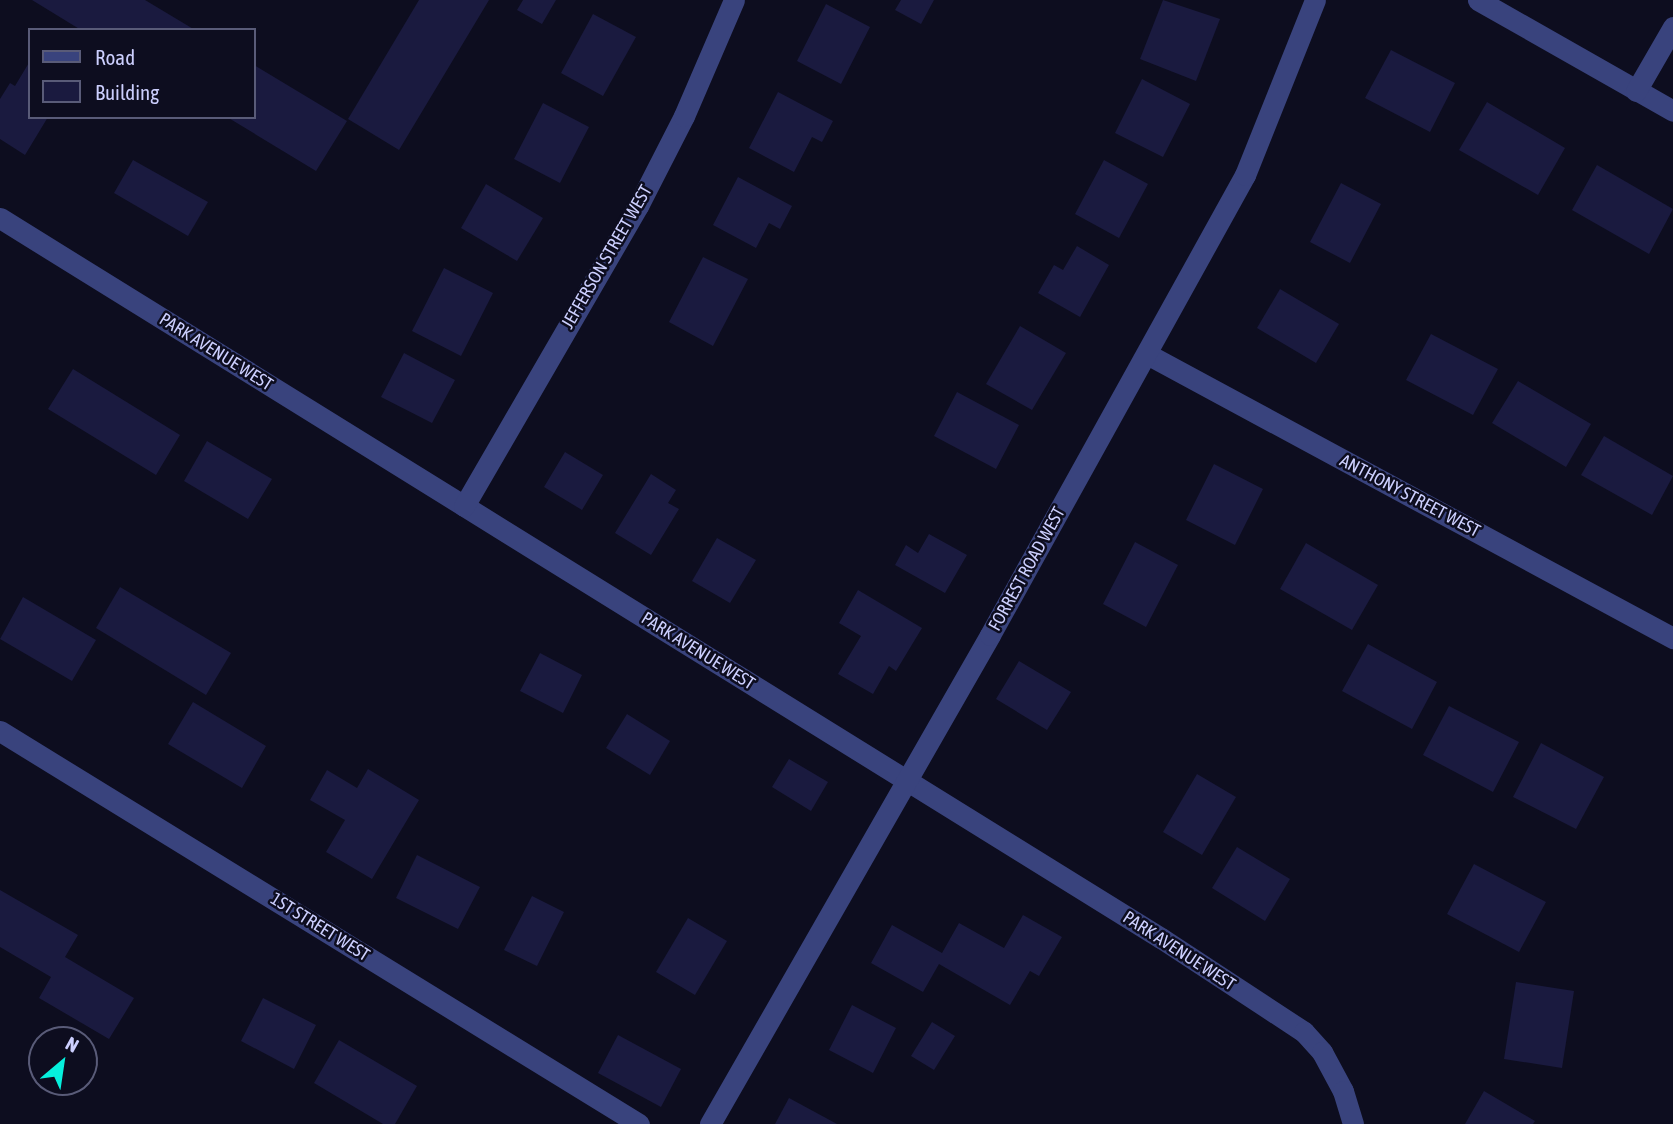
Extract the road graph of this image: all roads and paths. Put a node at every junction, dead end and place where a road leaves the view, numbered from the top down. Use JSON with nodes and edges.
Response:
{"nodes":[{"id":1,"x":734,"y":0,"type":"edge"},
{"id":2,"x":1315,"y":0,"type":"edge"},
{"id":3,"x":1478,"y":0,"type":"edge"},
{"id":4,"x":1673,"y":27,"type":"edge"},
{"id":5,"x":1636,"y":91,"type":"junction"},
{"id":6,"x":1673,"y":111,"type":"edge"},
{"id":7,"x":0,"y":218,"type":"edge"},
{"id":8,"x":1147,"y":354,"type":"junction"},
{"id":9,"x":464,"y":506,"type":"junction"},
{"id":10,"x":1673,"y":638,"type":"edge"},
{"id":11,"x":0,"y":731,"type":"edge"},
{"id":12,"x":905,"y":780,"type":"junction"},
{"id":13,"x":639,"y":1124,"type":"edge"},
{"id":14,"x":710,"y":1124,"type":"edge"},
{"id":15,"x":1353,"y":1124,"type":"edge"}],
"edges":[{"from":1,"to":9,"type":"street","name":"JEFFERSON STREET WEST"},
{"from":2,"to":8,"type":"street","name":"FORREST ROAD WEST"},
{"from":3,"to":5,"type":"street"},
{"from":4,"to":5,"type":"street"},
{"from":5,"to":6,"type":"street"},
{"from":7,"to":9,"type":"street","name":"PARK AVENUE WEST"},
{"from":8,"to":10,"type":"street","name":"ANTHONY STREET WEST"},
{"from":8,"to":12,"type":"street","name":"FORREST ROAD WEST"},
{"from":9,"to":12,"type":"street","name":"PARK AVENUE WEST"},
{"from":11,"to":13,"type":"street","name":"1ST STREET WEST"},
{"from":12,"to":14,"type":"street","name":"FORREST ROAD WEST"},
{"from":12,"to":15,"type":"street","name":"PARK AVENUE WEST"}]}
